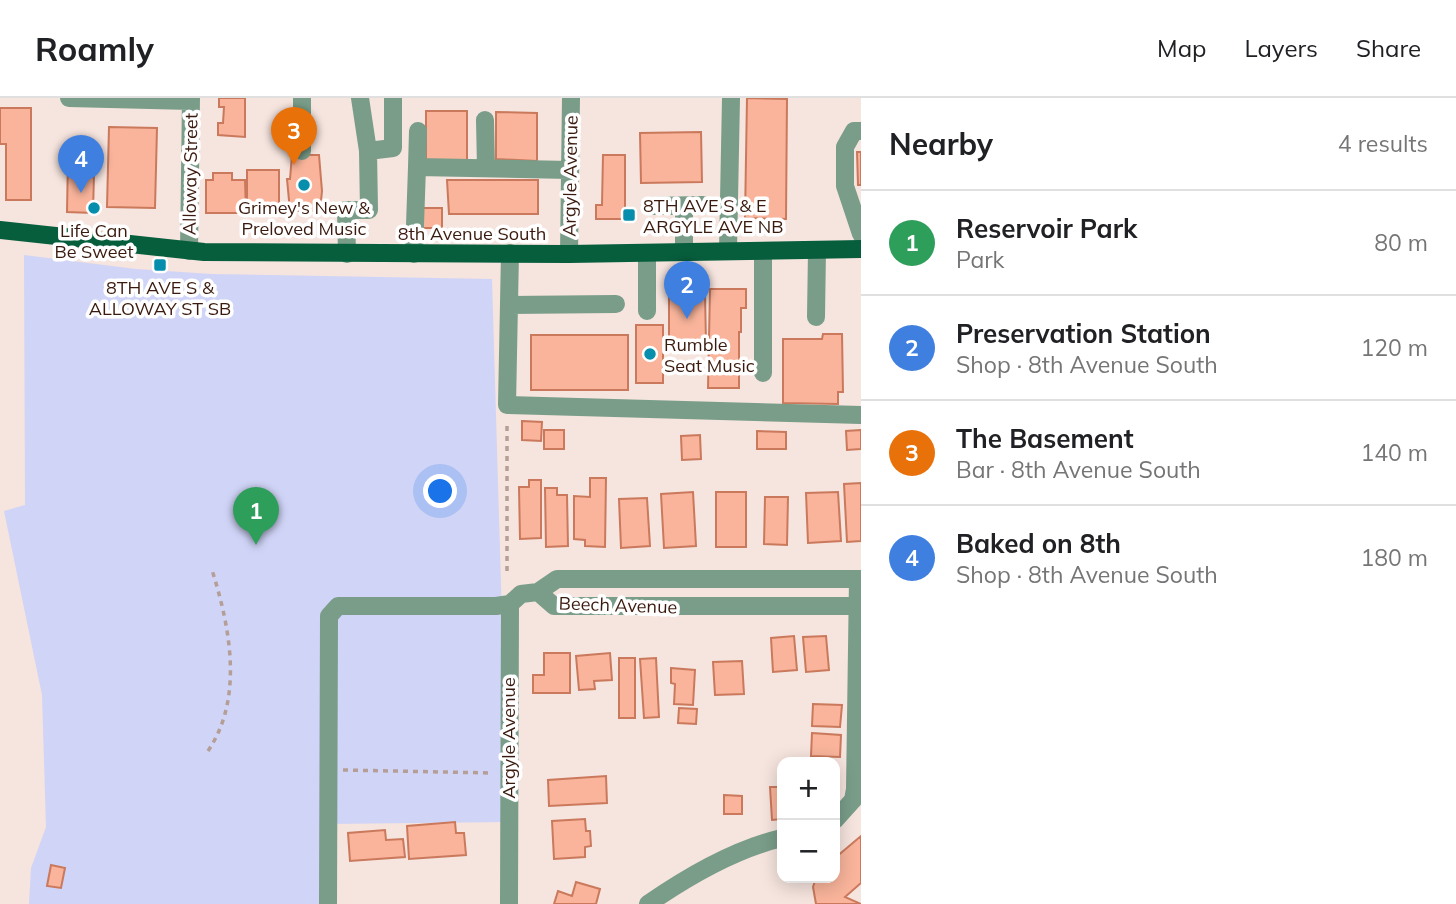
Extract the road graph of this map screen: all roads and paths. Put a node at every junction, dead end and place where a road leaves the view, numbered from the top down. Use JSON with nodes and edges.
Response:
{"nodes":[{"id":1,"x":70,"y":98,"type":"edge"},
{"id":2,"x":302,"y":98,"type":"edge"},
{"id":3,"x":360,"y":98,"type":"edge"},
{"id":4,"x":393,"y":98,"type":"edge"},
{"id":5,"x":571,"y":98,"type":"edge"},
{"id":6,"x":730,"y":98,"type":"edge"},
{"id":7,"x":191,"y":100,"type":"edge"},
{"id":8,"x":485,"y":120,"type":"dead end"},
{"id":9,"x":418,"y":131,"type":"dead end"},
{"id":10,"x":861,"y":131,"type":"edge"},
{"id":11,"x":368,"y":150,"type":"junction"},
{"id":12,"x":302,"y":151,"type":"dead end"},
{"id":13,"x":417,"y":167,"type":"junction"},
{"id":14,"x":486,"y":168,"type":"junction"},
{"id":15,"x":570,"y":170,"type":"junction"},
{"id":16,"x":684,"y":205,"type":"junction"},
{"id":17,"x":703,"y":205,"type":"dead end"},
{"id":18,"x":650,"y":206,"type":"dead end"},
{"id":19,"x":0,"y":230,"type":"edge"},
{"id":20,"x":861,"y":233,"type":"edge"},
{"id":21,"x":861,"y":249,"type":"edge"},
{"id":22,"x":817,"y":250,"type":"junction"},
{"id":23,"x":189,"y":251,"type":"junction"},
{"id":24,"x":728,"y":251,"type":"junction"},
{"id":25,"x":763,"y":251,"type":"junction"},
{"id":26,"x":684,"y":252,"type":"junction"},
{"id":27,"x":647,"y":253,"type":"junction"},
{"id":28,"x":347,"y":254,"type":"junction"},
{"id":29,"x":414,"y":254,"type":"junction"},
{"id":30,"x":510,"y":254,"type":"junction"},
{"id":31,"x":569,"y":254,"type":"junction"},
{"id":32,"x":189,"y":287,"type":"dead end"},
{"id":33,"x":189,"y":294,"type":"dead end"},
{"id":34,"x":616,"y":304,"type":"dead end"},
{"id":35,"x":509,"y":305,"type":"junction"},
{"id":36,"x":647,"y":312,"type":"dead end"},
{"id":37,"x":816,"y":317,"type":"dead end"},
{"id":38,"x":764,"y":373,"type":"dead end"},
{"id":39,"x":507,"y":405,"type":"junction"},
{"id":40,"x":861,"y":415,"type":"edge"},
{"id":41,"x":212,"y":570,"type":"dead end"},
{"id":42,"x":507,"y":571,"type":"dead end"},
{"id":43,"x":812,"y":579,"type":"junction"},
{"id":44,"x":859,"y":579,"type":"edge"},
{"id":45,"x":538,"y":592,"type":"junction"},
{"id":46,"x":510,"y":604,"type":"junction"},
{"id":47,"x":812,"y":606,"type":"junction"},
{"id":48,"x":859,"y":606,"type":"edge"},
{"id":49,"x":208,"y":751,"type":"dead end"},
{"id":50,"x":328,"y":769,"type":"junction"},
{"id":51,"x":858,"y":770,"type":"edge"},
{"id":52,"x":509,"y":773,"type":"junction"},
{"id":53,"x":840,"y":814,"type":"edge"},
{"id":54,"x":777,"y":840,"type":"edge"},
{"id":55,"x":328,"y":904,"type":"edge"},
{"id":56,"x":509,"y":904,"type":"edge"},
{"id":57,"x":648,"y":904,"type":"edge"}],
"edges":[{"from":1,"to":7,"type":"street"},
{"from":2,"to":12,"type":"street"},
{"from":3,"to":11,"type":"street"},
{"from":4,"to":11,"type":"street"},
{"from":5,"to":15,"type":"street","name":"Argyle Avenue"},
{"from":6,"to":24,"type":"street"},
{"from":7,"to":23,"type":"street","name":"Alloway Street"},
{"from":8,"to":14,"type":"street"},
{"from":9,"to":13,"type":"street"},
{"from":10,"to":20,"type":"street"},
{"from":11,"to":28,"type":"street"},
{"from":13,"to":14,"type":"street"},
{"from":13,"to":29,"type":"street"},
{"from":14,"to":15,"type":"street"},
{"from":15,"to":31,"type":"street","name":"Argyle Avenue"},
{"from":16,"to":17,"type":"street"},
{"from":16,"to":18,"type":"street"},
{"from":16,"to":26,"type":"street"},
{"from":19,"to":23,"type":"main road","name":"8th Avenue South"},
{"from":21,"to":22,"type":"main road","name":"8th Avenue South"},
{"from":22,"to":25,"type":"main road","name":"8th Avenue South"},
{"from":22,"to":37,"type":"street"},
{"from":23,"to":28,"type":"main road","name":"8th Avenue South"},
{"from":24,"to":25,"type":"main road","name":"8th Avenue South"},
{"from":24,"to":26,"type":"main road","name":"8th Avenue South"},
{"from":25,"to":38,"type":"street"},
{"from":26,"to":27,"type":"main road","name":"8th Avenue South"},
{"from":27,"to":31,"type":"main road","name":"8th Avenue South"},
{"from":27,"to":36,"type":"street"},
{"from":28,"to":29,"type":"main road","name":"8th Avenue South"},
{"from":29,"to":30,"type":"main road","name":"8th Avenue South"},
{"from":30,"to":31,"type":"main road","name":"8th Avenue South"},
{"from":30,"to":35,"type":"street"},
{"from":32,"to":33,"type":"path"},
{"from":34,"to":35,"type":"street"},
{"from":35,"to":39,"type":"street"},
{"from":39,"to":40,"type":"street"},
{"from":39,"to":42,"type":"path"},
{"from":41,"to":49,"type":"path"},
{"from":43,"to":44,"type":"street","name":"Beech Avenue"},
{"from":43,"to":45,"type":"street","name":"Beech Avenue"},
{"from":43,"to":47,"type":"street"},
{"from":44,"to":48,"type":"street"},
{"from":45,"to":46,"type":"street"},
{"from":45,"to":47,"type":"street","name":"Beech Avenue"},
{"from":46,"to":50,"type":"street"},
{"from":46,"to":52,"type":"street","name":"Argyle Avenue"},
{"from":47,"to":48,"type":"street","name":"Beech Avenue"},
{"from":48,"to":51,"type":"street"},
{"from":50,"to":52,"type":"path"},
{"from":50,"to":55,"type":"street"},
{"from":51,"to":53,"type":"street"},
{"from":52,"to":56,"type":"street","name":"Argyle Avenue"},
{"from":54,"to":57,"type":"street"}]}
